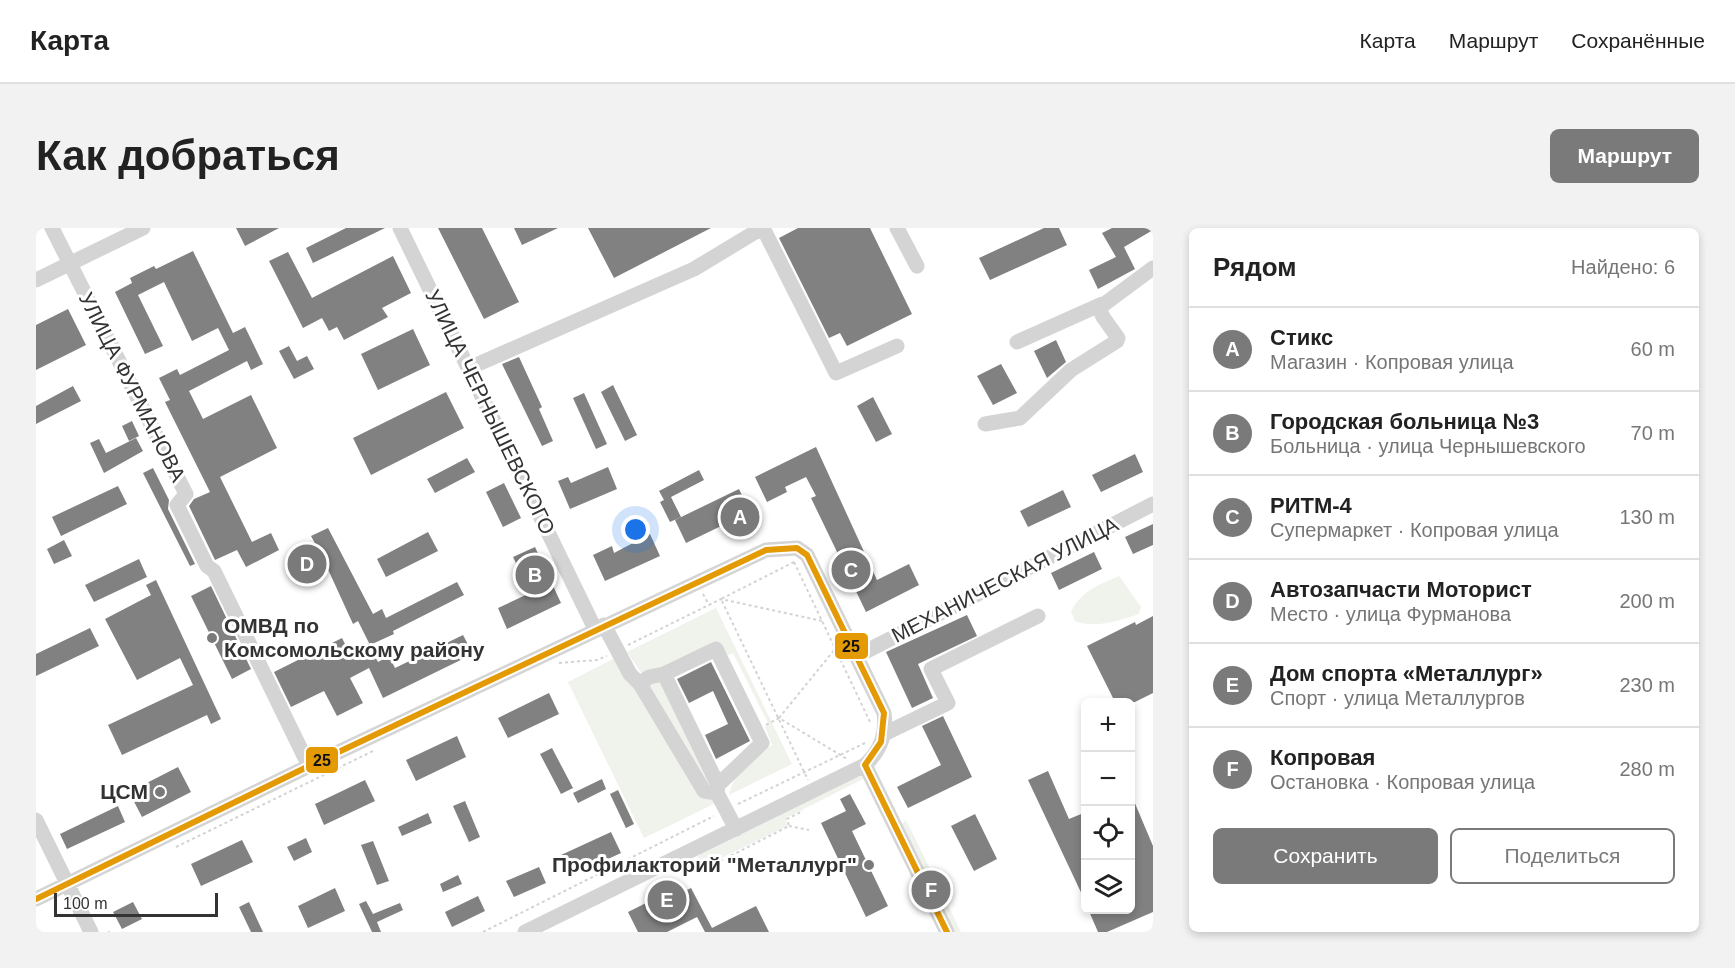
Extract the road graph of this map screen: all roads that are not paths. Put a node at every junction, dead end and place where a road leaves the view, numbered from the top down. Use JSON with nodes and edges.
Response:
{"nodes":[{"id":1,"x":52,"y":228,"type":"edge"},
{"id":2,"x":143,"y":228,"type":"edge"},
{"id":3,"x":400,"y":228,"type":"edge"},
{"id":4,"x":762,"y":228,"type":"edge"},
{"id":5,"x":897,"y":228,"type":"edge"},
{"id":6,"x":70,"y":263,"type":"junction"},
{"id":7,"x":917,"y":266,"type":"dead end"},
{"id":8,"x":1153,"y":268,"type":"edge"},
{"id":9,"x":36,"y":279,"type":"edge"},
{"id":10,"x":1102,"y":304,"type":"junction"},
{"id":11,"x":1017,"y":342,"type":"dead end"},
{"id":12,"x":897,"y":346,"type":"dead end"},
{"id":13,"x":469,"y":368,"type":"junction"},
{"id":14,"x":985,"y":424,"type":"dead end"},
{"id":15,"x":1153,"y":504,"type":"edge"},
{"id":16,"x":1038,"y":616,"type":"dead end"},
{"id":17,"x":600,"y":627,"type":"junction"},
{"id":18,"x":857,"y":656,"type":"junction"},
{"id":19,"x":664,"y":674,"type":"junction"},
{"id":20,"x":640,"y":684,"type":"junction"},
{"id":21,"x":878,"y":734,"type":"junction"},
{"id":22,"x":309,"y":766,"type":"junction"},
{"id":23,"x":863,"y":766,"type":"junction"},
{"id":24,"x":718,"y":789,"type":"junction"},
{"id":25,"x":36,"y":820,"type":"edge"},
{"id":26,"x":736,"y":829,"type":"junction"},
{"id":27,"x":68,"y":883,"type":"junction"},
{"id":28,"x":36,"y":899,"type":"edge"},
{"id":29,"x":91,"y":932,"type":"edge"},
{"id":30,"x":525,"y":932,"type":"edge"},
{"id":31,"x":947,"y":932,"type":"edge"}],
"edges":[{"from":1,"to":6,"type":"street"},
{"from":2,"to":6,"type":"street"},
{"from":3,"to":13,"type":"street","name":"УЛИЦА ЧЕРНЫШЕВСКОГО"},
{"from":4,"to":12,"type":"street"},
{"from":4,"to":13,"type":"street"},
{"from":5,"to":7,"type":"street"},
{"from":6,"to":9,"type":"street"},
{"from":6,"to":22,"type":"street","name":"УЛИЦА ФУРМАНОВА"},
{"from":8,"to":10,"type":"street"},
{"from":10,"to":11,"type":"street"},
{"from":10,"to":14,"type":"street"},
{"from":13,"to":17,"type":"street","name":"УЛИЦА ЧЕРНЫШЕВСКОГО"},
{"from":15,"to":18,"type":"street","name":"МЕХАНИЧЕСКАЯ УЛИЦА"},
{"from":16,"to":21,"type":"street"},
{"from":17,"to":18,"type":"street"},
{"from":17,"to":20,"type":"street","name":"УЛИЦА ЧЕРНЫШЕВСКОГО"},
{"from":17,"to":22,"type":"street"},
{"from":18,"to":21,"type":"street"},
{"from":19,"to":20,"type":"street"},
{"from":19,"to":24,"type":"street"},
{"from":19,"to":24,"type":"street"},
{"from":20,"to":24,"type":"street","name":"УЛИЦА ЧЕРНЫШЕВСКОГО"},
{"from":21,"to":23,"type":"street"},
{"from":22,"to":27,"type":"street"},
{"from":23,"to":26,"type":"street"},
{"from":23,"to":31,"type":"street"},
{"from":24,"to":26,"type":"street"},
{"from":25,"to":27,"type":"street"},
{"from":26,"to":30,"type":"street"},
{"from":27,"to":28,"type":"street"},
{"from":27,"to":29,"type":"street"}]}
